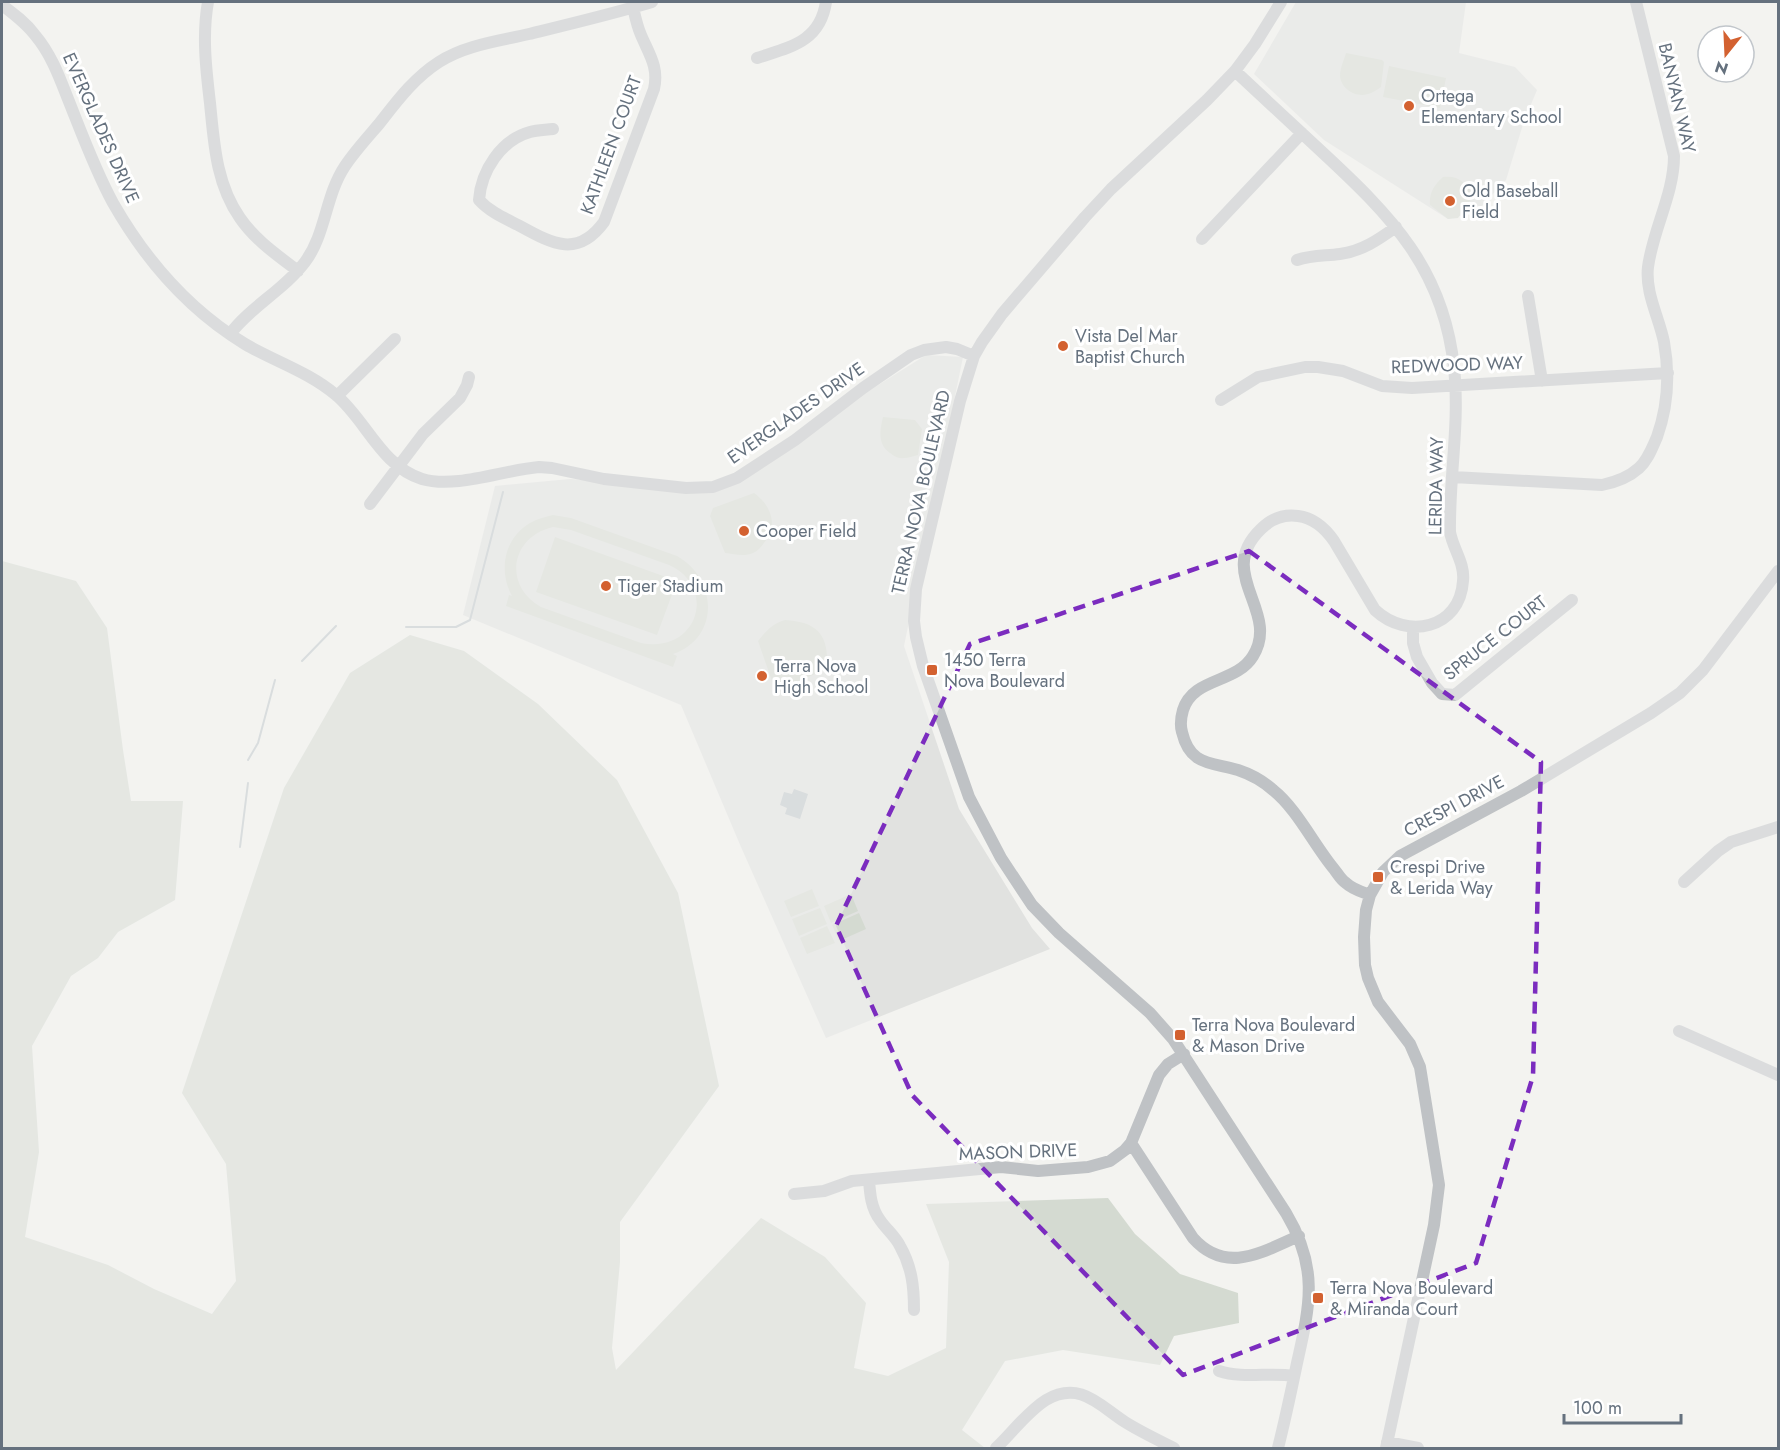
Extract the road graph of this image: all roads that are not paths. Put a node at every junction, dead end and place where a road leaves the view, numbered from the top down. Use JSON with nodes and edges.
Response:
{"nodes":[{"id":1,"x":208,"y":2,"type":"edge"},
{"id":2,"x":652,"y":2,"type":"edge"},
{"id":3,"x":826,"y":2,"type":"edge"},
{"id":4,"x":1281,"y":2,"type":"edge"},
{"id":5,"x":1636,"y":2,"type":"edge"},
{"id":6,"x":2,"y":5,"type":"edge"},
{"id":7,"x":633,"y":7,"type":"junction"},
{"id":8,"x":757,"y":58,"type":"dead end"},
{"id":9,"x":1235,"y":71,"type":"junction"},
{"id":10,"x":553,"y":129,"type":"dead end"},
{"id":11,"x":1302,"y":134,"type":"junction"},
{"id":12,"x":1396,"y":226,"type":"junction"},
{"id":13,"x":1202,"y":239,"type":"dead end"},
{"id":14,"x":1297,"y":260,"type":"dead end"},
{"id":15,"x":298,"y":271,"type":"junction"},
{"id":16,"x":1528,"y":296,"type":"dead end"},
{"id":17,"x":230,"y":334,"type":"junction"},
{"id":18,"x":395,"y":339,"type":"dead end"},
{"id":19,"x":974,"y":356,"type":"junction"},
{"id":20,"x":1668,"y":373,"type":"junction"},
{"id":21,"x":470,"y":377,"type":"dead end"},
{"id":22,"x":1542,"y":381,"type":"junction"},
{"id":23,"x":1455,"y":386,"type":"junction"},
{"id":24,"x":337,"y":396,"type":"junction"},
{"id":25,"x":1221,"y":400,"type":"dead end"},
{"id":26,"x":398,"y":466,"type":"junction"},
{"id":27,"x":1452,"y":477,"type":"junction"},
{"id":28,"x":370,"y":504,"type":"dead end"},
{"id":29,"x":1779,"y":571,"type":"edge"},
{"id":30,"x":1572,"y":600,"type":"dead end"},
{"id":31,"x":1413,"y":628,"type":"junction"},
{"id":32,"x":1779,"y":827,"type":"edge"},
{"id":33,"x":1684,"y":882,"type":"dead end"},
{"id":34,"x":1370,"y":895,"type":"junction"},
{"id":35,"x":1679,"y":1030,"type":"dead end"},
{"id":36,"x":1184,"y":1054,"type":"junction"},
{"id":37,"x":1779,"y":1076,"type":"edge"},
{"id":38,"x":1131,"y":1143,"type":"junction"},
{"id":39,"x":869,"y":1180,"type":"junction"},
{"id":40,"x":794,"y":1194,"type":"dead end"},
{"id":41,"x":1299,"y":1236,"type":"junction"},
{"id":42,"x":914,"y":1310,"type":"dead end"},
{"id":43,"x":1219,"y":1371,"type":"dead end"},
{"id":44,"x":1294,"y":1376,"type":"junction"},
{"id":45,"x":1387,"y":1445,"type":"edge"},
{"id":46,"x":996,"y":1449,"type":"edge"},
{"id":47,"x":1174,"y":1449,"type":"edge"},
{"id":48,"x":1278,"y":1449,"type":"edge"},
{"id":49,"x":1418,"y":1449,"type":"edge"}],
"edges":[{"from":1,"to":15,"type":"street"},
{"from":2,"to":7,"type":"street"},
{"from":3,"to":8,"type":"street"},
{"from":4,"to":9,"type":"street","name":"TERRA NOVA BOULEVARD"},
{"from":5,"to":20,"type":"street","name":"BANYAN WAY"},
{"from":6,"to":17,"type":"street","name":"EVERGLADES DRIVE"},
{"from":7,"to":10,"type":"street","name":"KATHLEEN COURT"},
{"from":7,"to":15,"type":"street"},
{"from":9,"to":11,"type":"street","name":"LERIDA WAY"},
{"from":9,"to":19,"type":"street","name":"TERRA NOVA BOULEVARD"},
{"from":11,"to":12,"type":"street","name":"LERIDA WAY"},
{"from":11,"to":13,"type":"street"},
{"from":12,"to":14,"type":"street"},
{"from":12,"to":23,"type":"street","name":"LERIDA WAY"},
{"from":15,"to":17,"type":"street"},
{"from":16,"to":22,"type":"street"},
{"from":17,"to":24,"type":"street","name":"EVERGLADES DRIVE"},
{"from":18,"to":24,"type":"street"},
{"from":19,"to":26,"type":"street","name":"EVERGLADES DRIVE"},
{"from":19,"to":36,"type":"street","name":"TERRA NOVA BOULEVARD"},
{"from":20,"to":22,"type":"street","name":"REDWOOD WAY"},
{"from":20,"to":27,"type":"street","name":"BANYAN WAY"},
{"from":21,"to":26,"type":"street"},
{"from":22,"to":23,"type":"street","name":"REDWOOD WAY"},
{"from":23,"to":25,"type":"street","name":"REDWOOD WAY"},
{"from":23,"to":27,"type":"street","name":"LERIDA WAY"},
{"from":24,"to":26,"type":"street","name":"EVERGLADES DRIVE"},
{"from":26,"to":28,"type":"street"},
{"from":27,"to":31,"type":"street","name":"LERIDA WAY"},
{"from":29,"to":34,"type":"street","name":"CRESPI DRIVE"},
{"from":30,"to":31,"type":"street","name":"SPRUCE COURT"},
{"from":31,"to":34,"type":"street"},
{"from":32,"to":33,"type":"street"},
{"from":34,"to":45,"type":"street","name":"CRESPI DRIVE"},
{"from":35,"to":37,"type":"street"},
{"from":36,"to":38,"type":"street","name":"MASON DRIVE"},
{"from":36,"to":41,"type":"street","name":"TERRA NOVA BOULEVARD"},
{"from":38,"to":39,"type":"street","name":"MASON DRIVE"},
{"from":38,"to":41,"type":"street"},
{"from":39,"to":40,"type":"street","name":"MASON DRIVE"},
{"from":39,"to":42,"type":"street"},
{"from":41,"to":44,"type":"street","name":"TERRA NOVA BOULEVARD"},
{"from":43,"to":44,"type":"street"},
{"from":44,"to":48,"type":"street","name":"TERRA NOVA BOULEVARD"},
{"from":45,"to":49,"type":"street"},
{"from":46,"to":47,"type":"street"}]}
